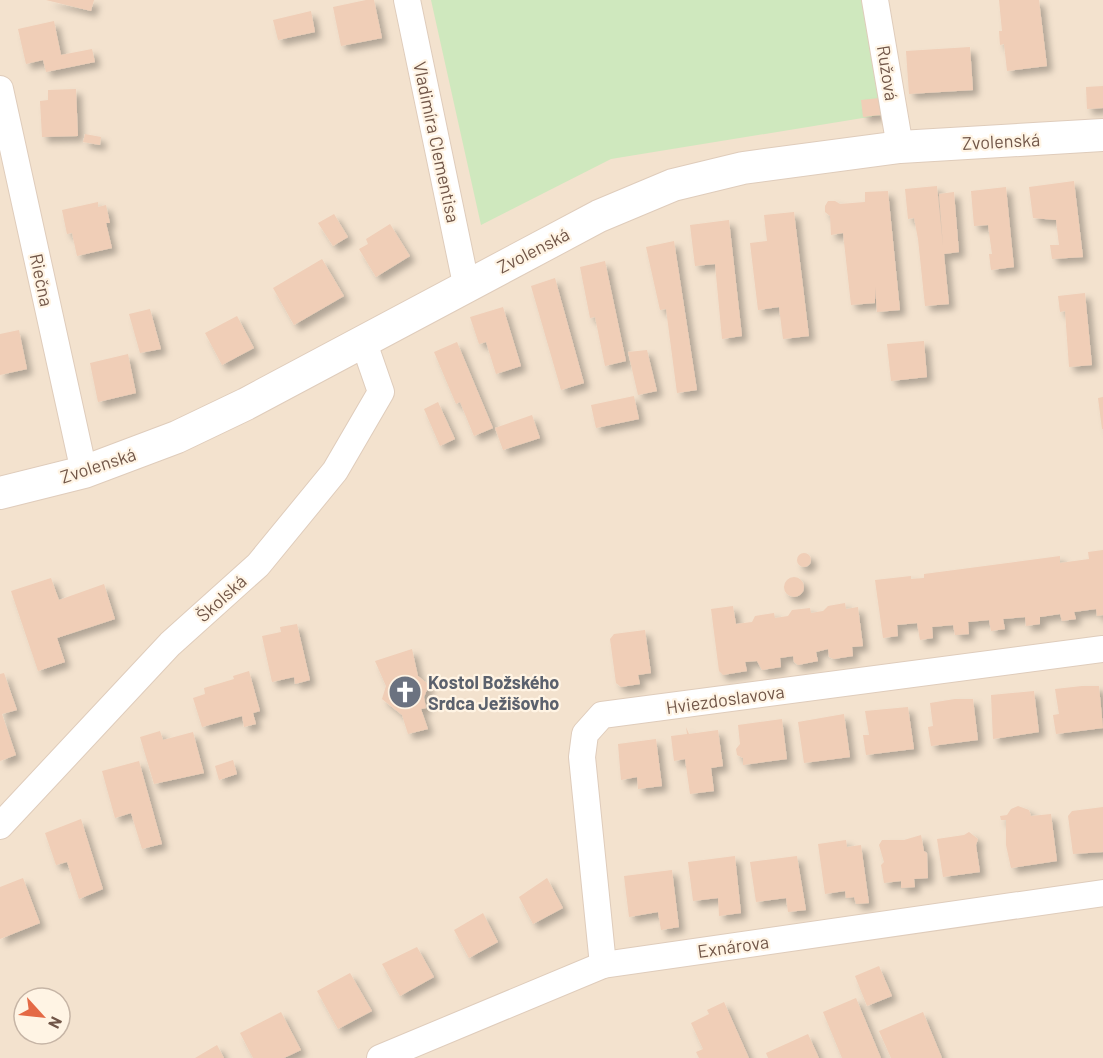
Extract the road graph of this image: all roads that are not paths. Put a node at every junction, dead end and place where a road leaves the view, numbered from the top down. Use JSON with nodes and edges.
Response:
{"nodes":[{"id":1,"x":407,"y":0,"type":"edge"},
{"id":2,"x":875,"y":0,"type":"edge"},
{"id":3,"x":0,"y":89,"type":"edge"},
{"id":4,"x":4,"y":124,"type":"edge"},
{"id":5,"x":1103,"y":135,"type":"edge"},
{"id":6,"x":900,"y":147,"type":"junction"},
{"id":7,"x":466,"y":284,"type":"junction"},
{"id":8,"x":363,"y":340,"type":"junction"},
{"id":9,"x":84,"y":471,"type":"junction"},
{"id":10,"x":0,"y":493,"type":"edge"},
{"id":11,"x":1103,"y":649,"type":"edge"},
{"id":12,"x":0,"y":826,"type":"edge"},
{"id":13,"x":1103,"y":893,"type":"edge"},
{"id":14,"x":603,"y":965,"type":"junction"},
{"id":15,"x":380,"y":1058,"type":"edge"}],
"edges":[{"from":1,"to":7,"type":"street","name":"Vladimíra Clementisa"},
{"from":2,"to":6,"type":"street","name":"Ružová"},
{"from":3,"to":4,"type":"street","name":"Riečna"},
{"from":4,"to":9,"type":"street","name":"Riečna"},
{"from":5,"to":6,"type":"street","name":"Zvolenská"},
{"from":6,"to":7,"type":"street","name":"Zvolenská"},
{"from":7,"to":8,"type":"street","name":"Zvolenská"},
{"from":8,"to":9,"type":"street","name":"Zvolenská"},
{"from":8,"to":12,"type":"street","name":"Školská"},
{"from":9,"to":10,"type":"street","name":"Zvolenská"},
{"from":11,"to":14,"type":"street","name":"Hviezdoslavova"},
{"from":13,"to":14,"type":"street","name":"Exnárova"},
{"from":14,"to":15,"type":"street","name":"Exnárova"}]}
